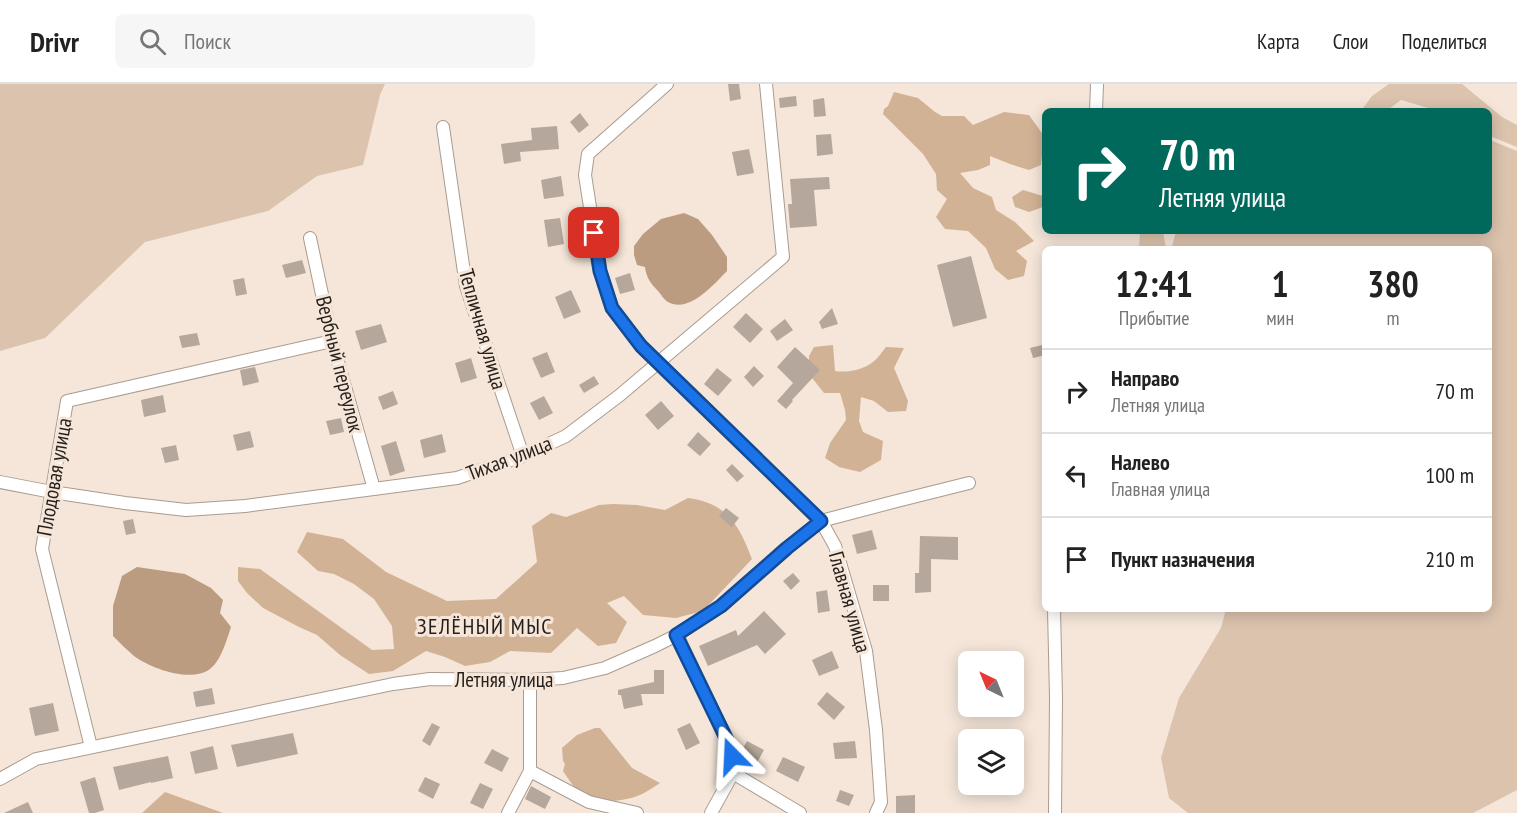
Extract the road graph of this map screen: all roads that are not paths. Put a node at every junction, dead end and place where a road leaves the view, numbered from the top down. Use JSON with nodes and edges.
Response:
{"nodes":[{"id":1,"x":667,"y":84,"type":"edge"},
{"id":2,"x":766,"y":84,"type":"edge"},
{"id":3,"x":1097,"y":84,"type":"edge"},
{"id":4,"x":1096,"y":108,"type":"edge"},
{"id":5,"x":443,"y":127,"type":"dead end"},
{"id":6,"x":310,"y":238,"type":"dead end"},
{"id":7,"x":332,"y":341,"type":"junction"},
{"id":8,"x":658,"y":363,"type":"junction"},
{"id":9,"x":523,"y":456,"type":"junction"},
{"id":10,"x":0,"y":482,"type":"edge"},
{"id":11,"x":969,"y":483,"type":"dead end"},
{"id":12,"x":374,"y":489,"type":"junction"},
{"id":13,"x":52,"y":492,"type":"junction"},
{"id":14,"x":821,"y":521,"type":"junction"},
{"id":15,"x":1054,"y":612,"type":"edge"},
{"id":16,"x":676,"y":635,"type":"junction"},
{"id":17,"x":530,"y":680,"type":"junction"},
{"id":18,"x":91,"y":747,"type":"junction"},
{"id":19,"x":530,"y":771,"type":"junction"},
{"id":20,"x":733,"y":773,"type":"junction"},
{"id":21,"x":0,"y":779,"type":"edge"},
{"id":22,"x":508,"y":813,"type":"edge"},
{"id":23,"x":637,"y":813,"type":"edge"},
{"id":24,"x":711,"y":813,"type":"edge"},
{"id":25,"x":800,"y":813,"type":"edge"},
{"id":26,"x":876,"y":813,"type":"edge"},
{"id":27,"x":1055,"y":813,"type":"edge"}],
"edges":[{"from":1,"to":8,"type":"street","name":"Главная улица"},
{"from":2,"to":8,"type":"street","name":"Тихая улица"},
{"from":3,"to":4,"type":"street"},
{"from":5,"to":9,"type":"street","name":"Тепличная улица"},
{"from":6,"to":7,"type":"street","name":"Вербный переулок"},
{"from":7,"to":12,"type":"street","name":"Вербный переулок"},
{"from":7,"to":13,"type":"street","name":"Плодовая улица"},
{"from":8,"to":9,"type":"street","name":"Тихая улица"},
{"from":8,"to":14,"type":"street","name":"Главная улица"},
{"from":9,"to":12,"type":"street","name":"Тихая улица"},
{"from":10,"to":13,"type":"street","name":"Тихая улица"},
{"from":11,"to":14,"type":"street","name":"Летняя улица"},
{"from":12,"to":13,"type":"street","name":"Тихая улица"},
{"from":13,"to":18,"type":"street","name":"Плодовая улица"},
{"from":14,"to":16,"type":"street","name":"Летняя улица"},
{"from":14,"to":26,"type":"street","name":"Главная улица"},
{"from":15,"to":27,"type":"street"},
{"from":16,"to":17,"type":"street","name":"Летняя улица"},
{"from":16,"to":20,"type":"street"},
{"from":17,"to":18,"type":"street","name":"Летняя улица"},
{"from":17,"to":19,"type":"street"},
{"from":18,"to":21,"type":"street","name":"Летняя улица"},
{"from":19,"to":22,"type":"street"},
{"from":19,"to":23,"type":"street"},
{"from":20,"to":24,"type":"street"},
{"from":20,"to":25,"type":"street"}]}
